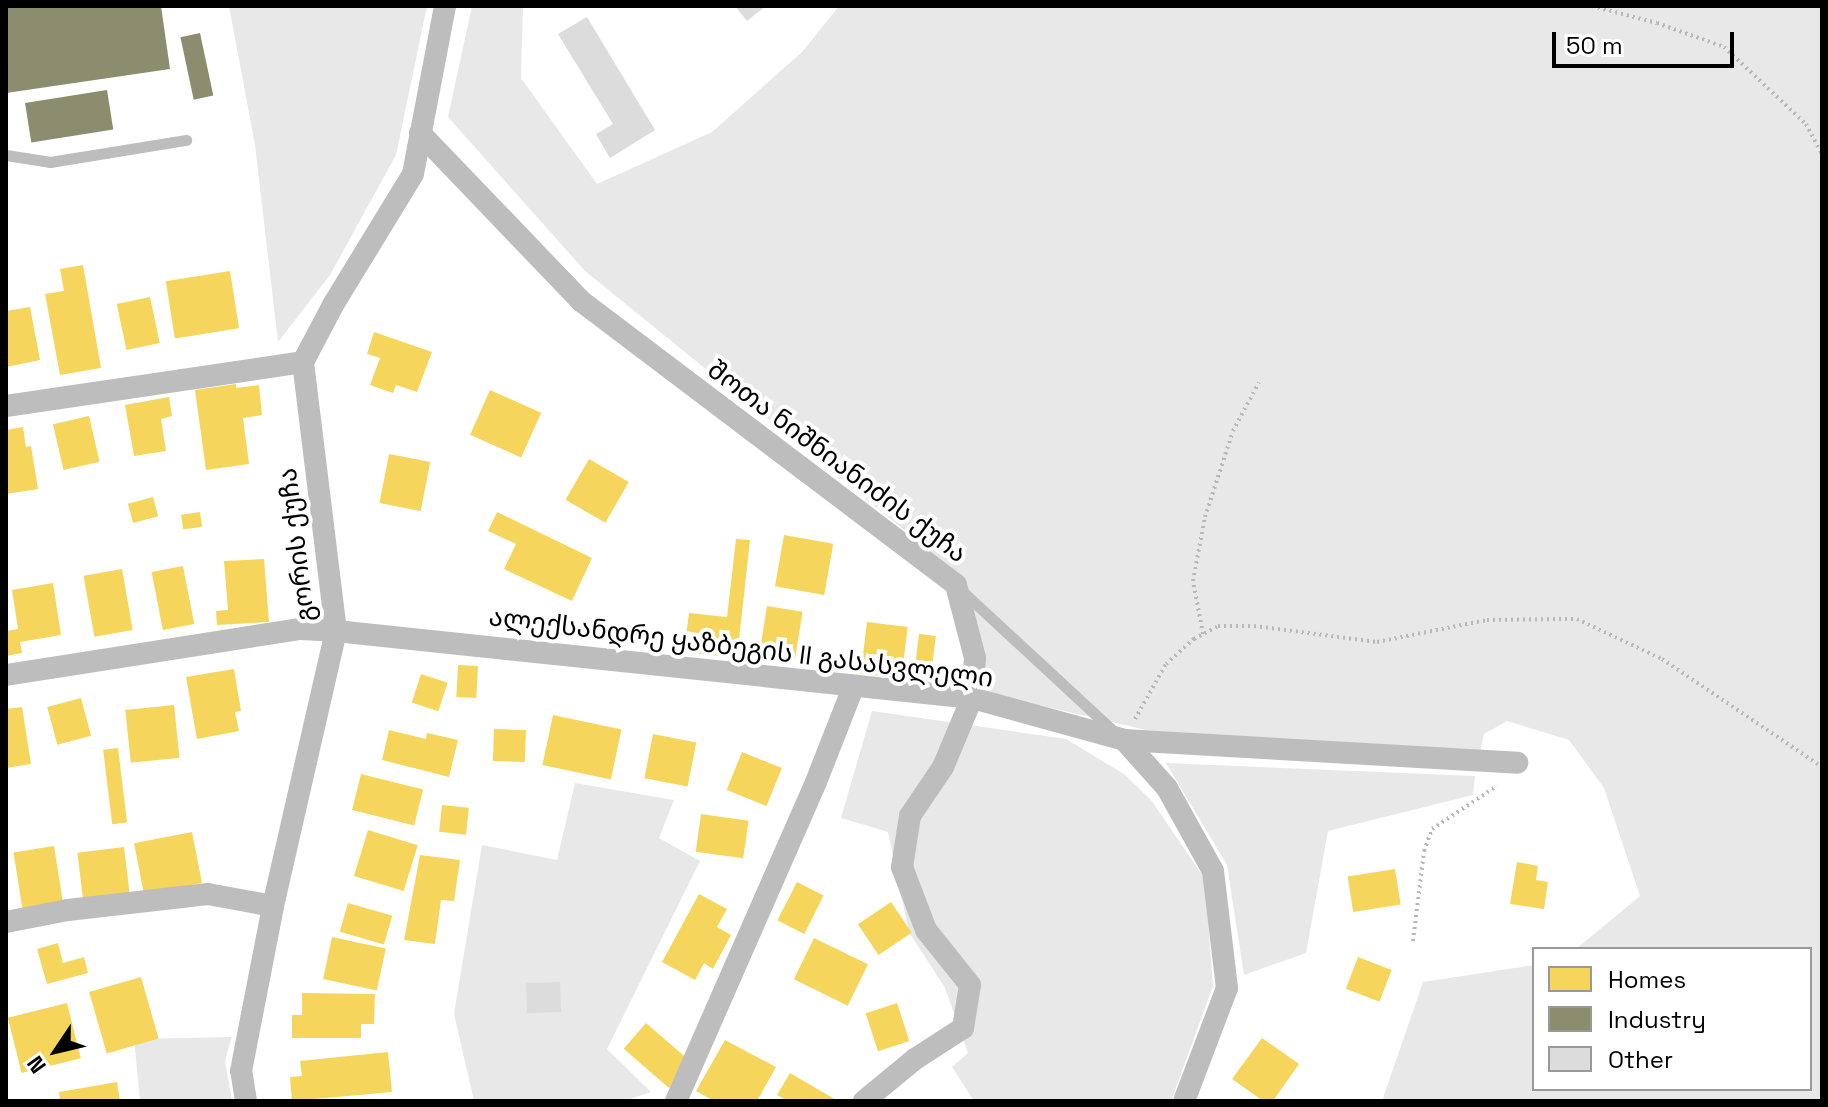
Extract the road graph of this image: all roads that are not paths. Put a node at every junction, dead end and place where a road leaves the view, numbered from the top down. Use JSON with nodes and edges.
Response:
{"nodes":[{"id":1,"x":445,"y":6,"type":"edge"},
{"id":2,"x":420,"y":133,"type":"junction"},
{"id":3,"x":186,"y":140,"type":"dead end"},
{"id":4,"x":6,"y":155,"type":"edge"},
{"id":5,"x":303,"y":362,"type":"junction"},
{"id":6,"x":6,"y":406,"type":"edge"},
{"id":7,"x":956,"y":585,"type":"junction"},
{"id":8,"x":336,"y":631,"type":"junction"},
{"id":9,"x":6,"y":675,"type":"edge"},
{"id":10,"x":854,"y":685,"type":"junction"},
{"id":11,"x":972,"y":698,"type":"junction"},
{"id":12,"x":1124,"y":740,"type":"junction"},
{"id":13,"x":1517,"y":763,"type":"road end"},
{"id":14,"x":273,"y":906,"type":"junction"},
{"id":15,"x":6,"y":922,"type":"edge"},
{"id":16,"x":246,"y":1101,"type":"edge"},
{"id":17,"x":676,"y":1101,"type":"edge"},
{"id":18,"x":864,"y":1101,"type":"edge"},
{"id":19,"x":1184,"y":1101,"type":"edge"}],
"edges":[{"from":1,"to":2,"type":"street"},
{"from":2,"to":5,"type":"street"},
{"from":2,"to":7,"type":"street","name":"შოთა ნიშნიანიძის ქუჩა"},
{"from":3,"to":4,"type":"lane"},
{"from":5,"to":6,"type":"street"},
{"from":5,"to":8,"type":"street","name":"გორის ქუჩა"},
{"from":7,"to":11,"type":"street","name":"შოთა ნიშნიანიძის ქუჩა"},
{"from":7,"to":12,"type":"lane"},
{"from":8,"to":9,"type":"street","name":"ალექსანდრე ყაზბეგის II გასასვლელი"},
{"from":8,"to":10,"type":"street","name":"ალექსანდრე ყაზბეგის II გასასვლელი"},
{"from":8,"to":14,"type":"street","name":"გორის ქუჩა"},
{"from":10,"to":11,"type":"street","name":"ალექსანდრე ყაზბეგის II გასასვლელი"},
{"from":10,"to":17,"type":"street"},
{"from":11,"to":12,"type":"street","name":"ალექსანდრე ყაზბეგის II გასასვლელი"},
{"from":11,"to":18,"type":"street","name":"შოთა ნიშნიანიძის ქუჩა"},
{"from":12,"to":13,"type":"street","name":"ალექსანდრე ყაზბეგის II გასასვლელი"},
{"from":12,"to":19,"type":"street"},
{"from":14,"to":15,"type":"street"},
{"from":14,"to":16,"type":"street","name":"გორის ქუჩა"}]}
